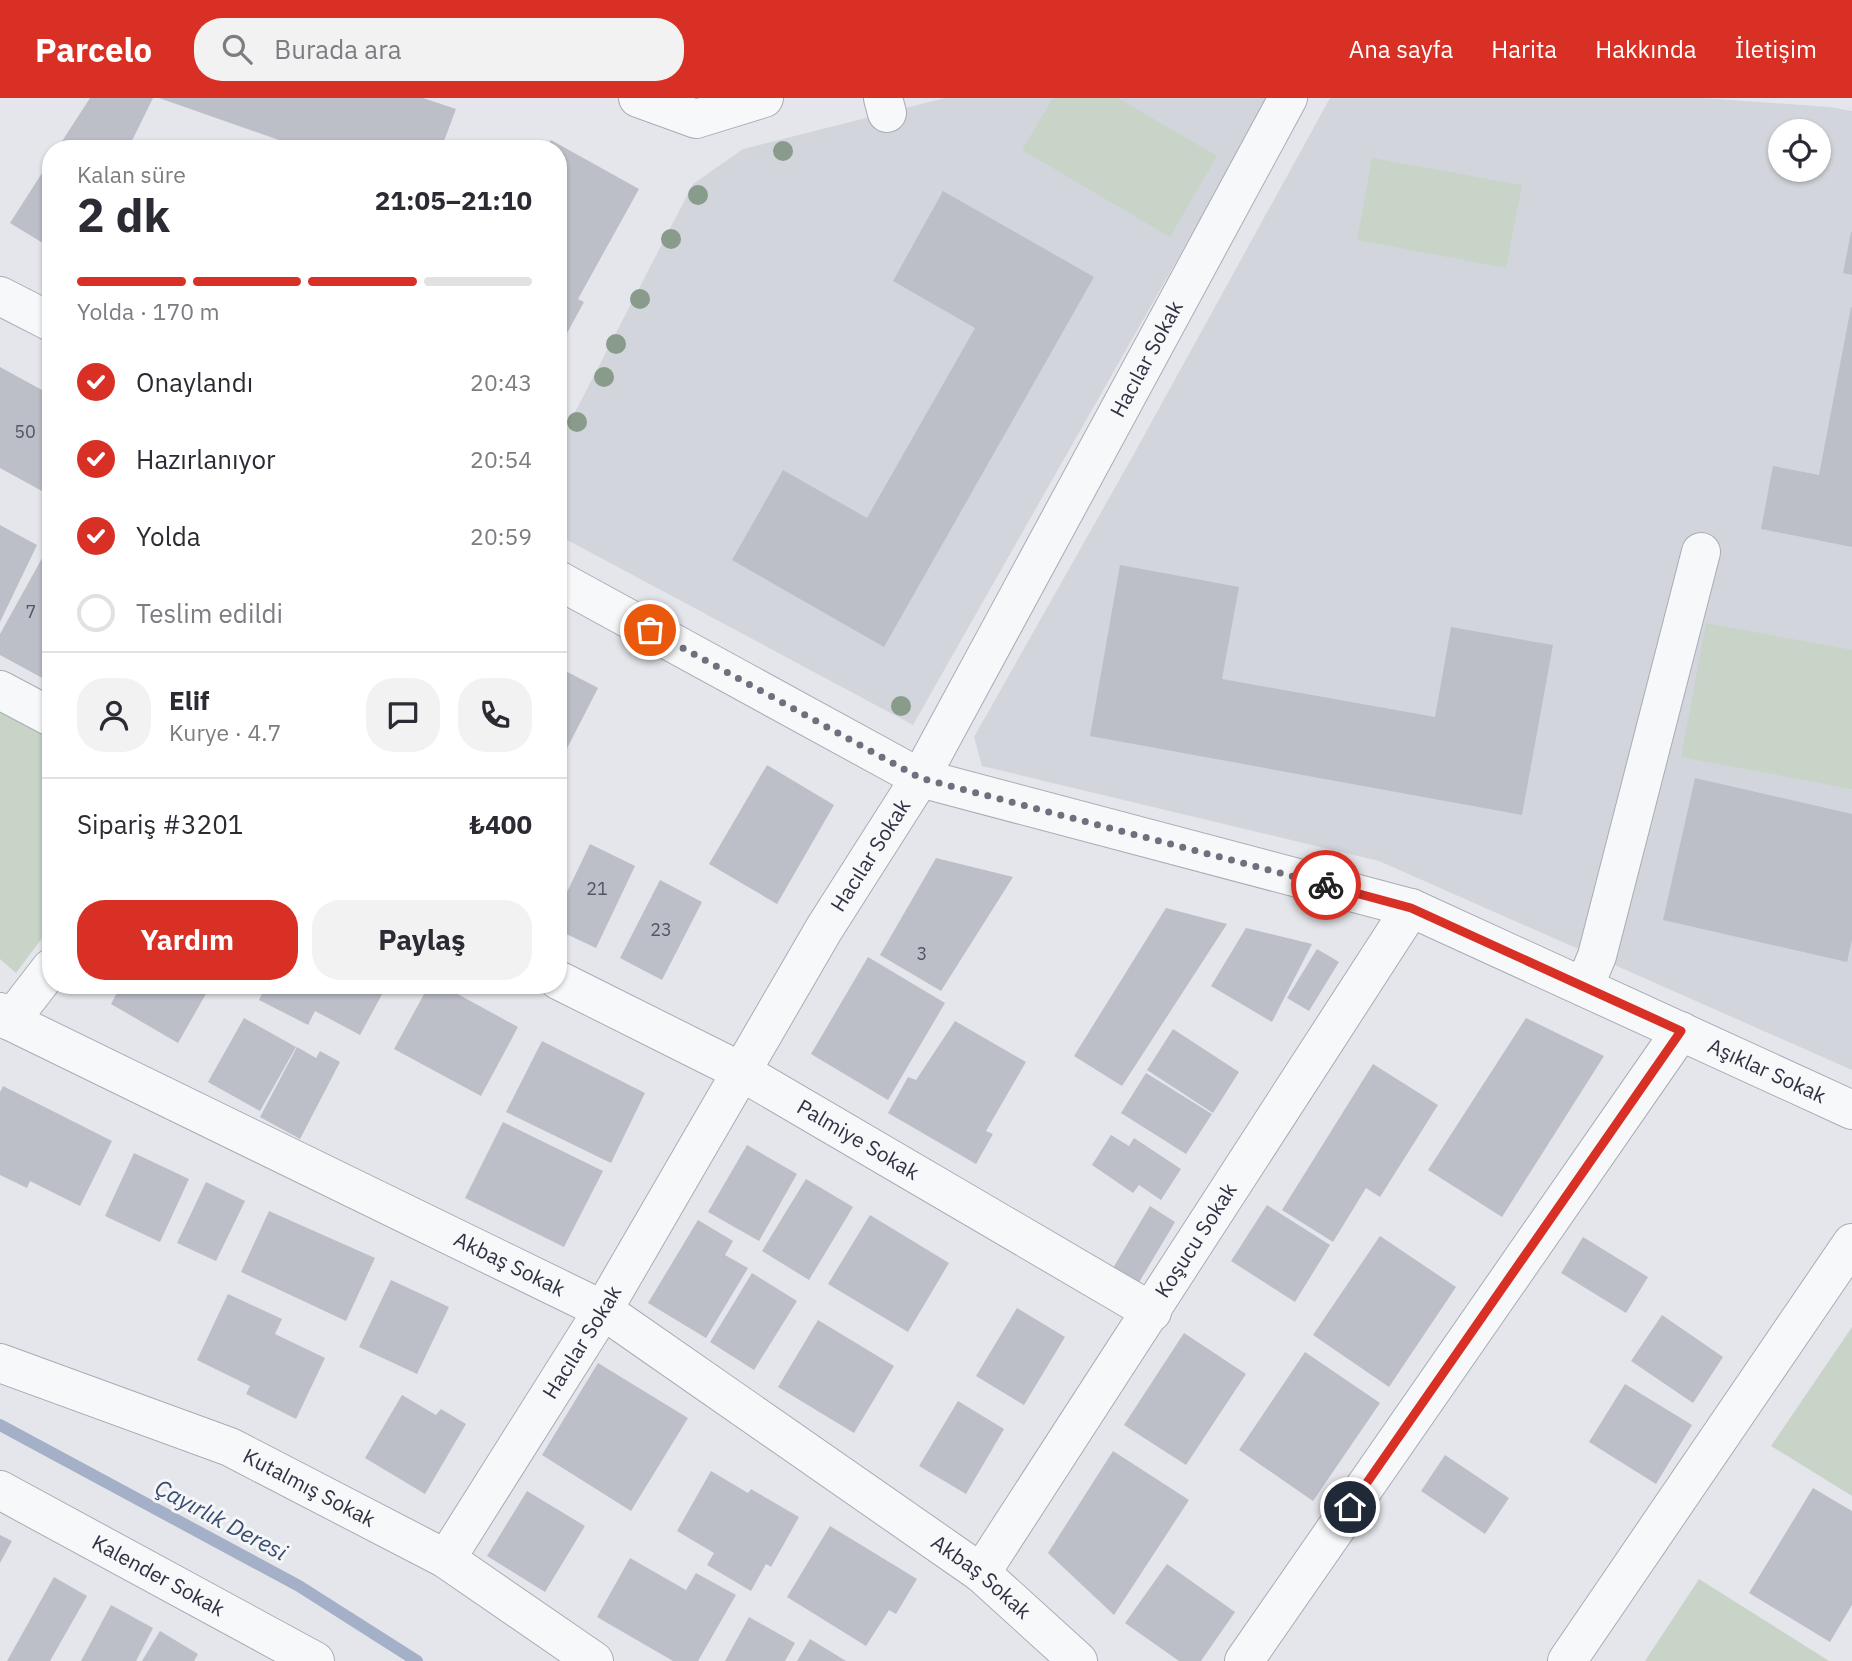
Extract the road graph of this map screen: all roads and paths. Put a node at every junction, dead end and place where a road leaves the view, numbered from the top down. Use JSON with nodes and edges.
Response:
{"nodes":[{"id":1,"x":638,"y":98,"type":"edge"},
{"id":2,"x":764,"y":98,"type":"edge"},
{"id":3,"x":1288,"y":98,"type":"edge"},
{"id":4,"x":729,"y":103,"type":"edge"},
{"id":5,"x":0,"y":296,"type":"edge"},
{"id":6,"x":42,"y":317,"type":"edge"},
{"id":7,"x":1700,"y":552,"type":"dead end"},
{"id":8,"x":567,"y":585,"type":"edge"},
{"id":9,"x":0,"y":690,"type":"edge"},
{"id":10,"x":42,"y":712,"type":"edge"},
{"id":11,"x":920,"y":778,"type":"junction"},
{"id":12,"x":1411,"y":908,"type":"junction"},
{"id":13,"x":42,"y":977,"type":"edge"},
{"id":14,"x":567,"y":984,"type":"edge"},
{"id":15,"x":1584,"y":987,"type":"junction"},
{"id":16,"x":5,"y":1016,"type":"edge"},
{"id":17,"x":1681,"y":1031,"type":"junction"},
{"id":18,"x":742,"y":1072,"type":"junction"},
{"id":19,"x":1852,"y":1110,"type":"edge"},
{"id":20,"x":1852,"y":1243,"type":"edge"},
{"id":21,"x":603,"y":1310,"type":"junction"},
{"id":22,"x":1152,"y":1312,"type":"junction"},
{"id":23,"x":0,"y":1363,"type":"edge"},
{"id":24,"x":0,"y":1490,"type":"edge"},
{"id":25,"x":446,"y":1559,"type":"junction"},
{"id":26,"x":981,"y":1573,"type":"junction"},
{"id":27,"x":316,"y":1661,"type":"edge"},
{"id":28,"x":594,"y":1661,"type":"edge"},
{"id":29,"x":1078,"y":1661,"type":"edge"},
{"id":30,"x":1244,"y":1661,"type":"edge"},
{"id":31,"x":1567,"y":1661,"type":"edge"}],
"edges":[{"from":1,"to":4,"type":"street"},
{"from":2,"to":4,"type":"street"},
{"from":3,"to":11,"type":"street","name":"Hacılar Sokak"},
{"from":5,"to":6,"type":"street"},
{"from":7,"to":15,"type":"street"},
{"from":8,"to":11,"type":"street","name":"Aşıklar Sokak"},
{"from":9,"to":10,"type":"street"},
{"from":11,"to":12,"type":"street","name":"Aşıklar Sokak"},
{"from":11,"to":18,"type":"street","name":"Hacılar Sokak"},
{"from":12,"to":15,"type":"street","name":"Aşıklar Sokak"},
{"from":12,"to":22,"type":"street","name":"Koşucu Sokak"},
{"from":13,"to":16,"type":"street"},
{"from":14,"to":18,"type":"street","name":"Palmiye Sokak"},
{"from":15,"to":17,"type":"street","name":"Aşıklar Sokak"},
{"from":16,"to":21,"type":"street","name":"Akbaş Sokak"},
{"from":17,"to":19,"type":"street","name":"Aşıklar Sokak"},
{"from":17,"to":30,"type":"street"},
{"from":18,"to":21,"type":"street","name":"Hacılar Sokak"},
{"from":18,"to":22,"type":"street","name":"Palmiye Sokak"},
{"from":20,"to":31,"type":"street"},
{"from":21,"to":25,"type":"street","name":"Hacılar Sokak"},
{"from":21,"to":26,"type":"street","name":"Akbaş Sokak"},
{"from":22,"to":26,"type":"street","name":"Koşucu Sokak"},
{"from":23,"to":25,"type":"street","name":"Kutalmış Sokak"},
{"from":24,"to":27,"type":"street","name":"Kalender Sokak"},
{"from":25,"to":28,"type":"street","name":"Kutalmış Sokak"},
{"from":26,"to":29,"type":"street","name":"Akbaş Sokak"}]}
